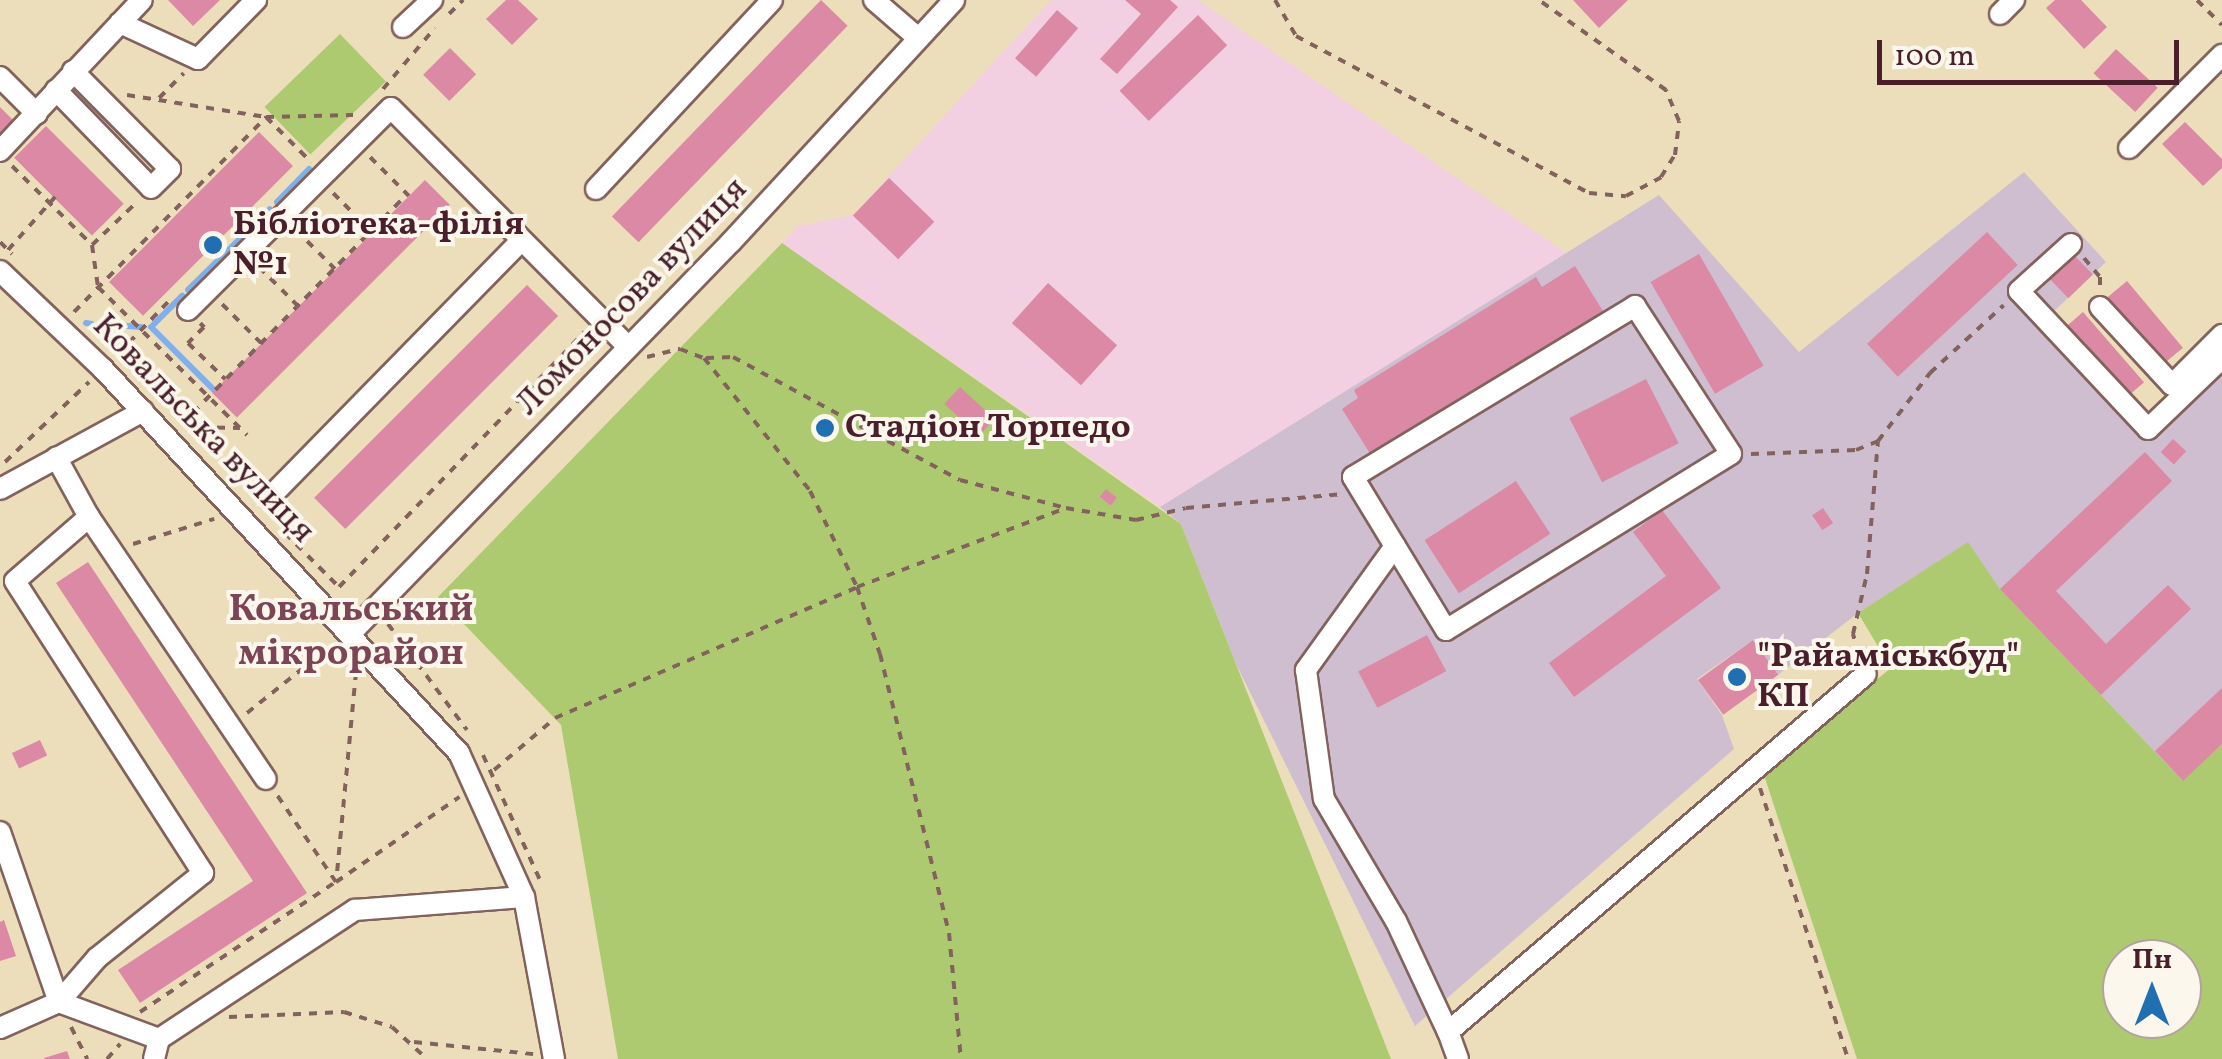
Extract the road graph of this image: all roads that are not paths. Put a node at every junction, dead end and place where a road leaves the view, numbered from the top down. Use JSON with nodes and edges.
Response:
{"nodes":[{"id":1,"x":142,"y":0,"type":"edge"},
{"id":2,"x":256,"y":0,"type":"edge"},
{"id":3,"x":432,"y":0,"type":"edge"},
{"id":4,"x":772,"y":0,"type":"edge"},
{"id":5,"x":874,"y":0,"type":"edge"},
{"id":6,"x":954,"y":0,"type":"edge"},
{"id":7,"x":120,"y":23,"type":"junction"},
{"id":8,"x":404,"y":27,"type":"dead end"},
{"id":9,"x":918,"y":38,"type":"junction"},
{"id":10,"x":2222,"y":55,"type":"edge"},
{"id":11,"x":73,"y":71,"type":"junction"},
{"id":12,"x":0,"y":77,"type":"edge"},
{"id":13,"x":56,"y":90,"type":"junction"},
{"id":14,"x":36,"y":114,"type":"junction"},
{"id":15,"x":2129,"y":148,"type":"dead end"},
{"id":16,"x":0,"y":153,"type":"edge"},
{"id":17,"x":596,"y":190,"type":"dead end"},
{"id":18,"x":520,"y":242,"type":"junction"},
{"id":19,"x":2071,"y":244,"type":"road end"},
{"id":20,"x":0,"y":271,"type":"edge"},
{"id":21,"x":2100,"y":307,"type":"road end"},
{"id":22,"x":188,"y":310,"type":"road end"},
{"id":23,"x":2222,"y":335,"type":"edge"},
{"id":24,"x":625,"y":344,"type":"junction"},
{"id":25,"x":2222,"y":358,"type":"edge"},
{"id":26,"x":143,"y":411,"type":"junction"},
{"id":27,"x":56,"y":458,"type":"junction"},
{"id":28,"x":0,"y":489,"type":"edge"},
{"id":29,"x":275,"y":492,"type":"dead end"},
{"id":30,"x":89,"y":516,"type":"junction"},
{"id":31,"x":1394,"y":546,"type":"junction"},
{"id":32,"x":342,"y":638,"type":"junction"},
{"id":33,"x":1866,"y":674,"type":"road end"},
{"id":34,"x":266,"y":778,"type":"dead end"},
{"id":35,"x":0,"y":832,"type":"edge"},
{"id":36,"x":8,"y":879,"type":"edge"},
{"id":37,"x":524,"y":897,"type":"junction"},
{"id":38,"x":59,"y":1002,"type":"junction"},
{"id":39,"x":0,"y":1028,"type":"edge"},
{"id":40,"x":1448,"y":1032,"type":"junction"},
{"id":41,"x":157,"y":1049,"type":"edge"},
{"id":42,"x":554,"y":1057,"type":"edge"},
{"id":43,"x":1458,"y":1059,"type":"edge"}],
"edges":[{"from":1,"to":7,"type":"street"},
{"from":2,"to":7,"type":"street"},
{"from":3,"to":8,"type":"street"},
{"from":4,"to":17,"type":"street"},
{"from":5,"to":9,"type":"street"},
{"from":6,"to":9,"type":"street","name":"Ломоносова вулиця"},
{"from":7,"to":11,"type":"street"},
{"from":9,"to":24,"type":"street","name":"Ломоносова вулиця"},
{"from":10,"to":15,"type":"street"},
{"from":11,"to":13,"type":"street"},
{"from":11,"to":13,"type":"street"},
{"from":12,"to":14,"type":"street"},
{"from":13,"to":14,"type":"street"},
{"from":14,"to":16,"type":"street"},
{"from":18,"to":22,"type":"street"},
{"from":18,"to":24,"type":"street"},
{"from":18,"to":29,"type":"street"},
{"from":19,"to":25,"type":"street"},
{"from":20,"to":26,"type":"street","name":"Ковальська вулиця"},
{"from":21,"to":23,"type":"street"},
{"from":24,"to":32,"type":"street","name":"Ломоносова вулиця"},
{"from":26,"to":27,"type":"street"},
{"from":26,"to":32,"type":"street","name":"Ковальська вулиця"},
{"from":27,"to":28,"type":"street"},
{"from":27,"to":30,"type":"street"},
{"from":30,"to":34,"type":"street"},
{"from":30,"to":38,"type":"street"},
{"from":31,"to":31,"type":"street"},
{"from":31,"to":40,"type":"street"},
{"from":32,"to":37,"type":"street","name":"Ковальська вулиця"},
{"from":33,"to":40,"type":"street"},
{"from":35,"to":36,"type":"street"},
{"from":36,"to":38,"type":"street"},
{"from":37,"to":41,"type":"street"},
{"from":37,"to":42,"type":"street","name":"Ковальська вулиця"},
{"from":38,"to":39,"type":"street"},
{"from":38,"to":41,"type":"street"},
{"from":40,"to":43,"type":"street"}]}
